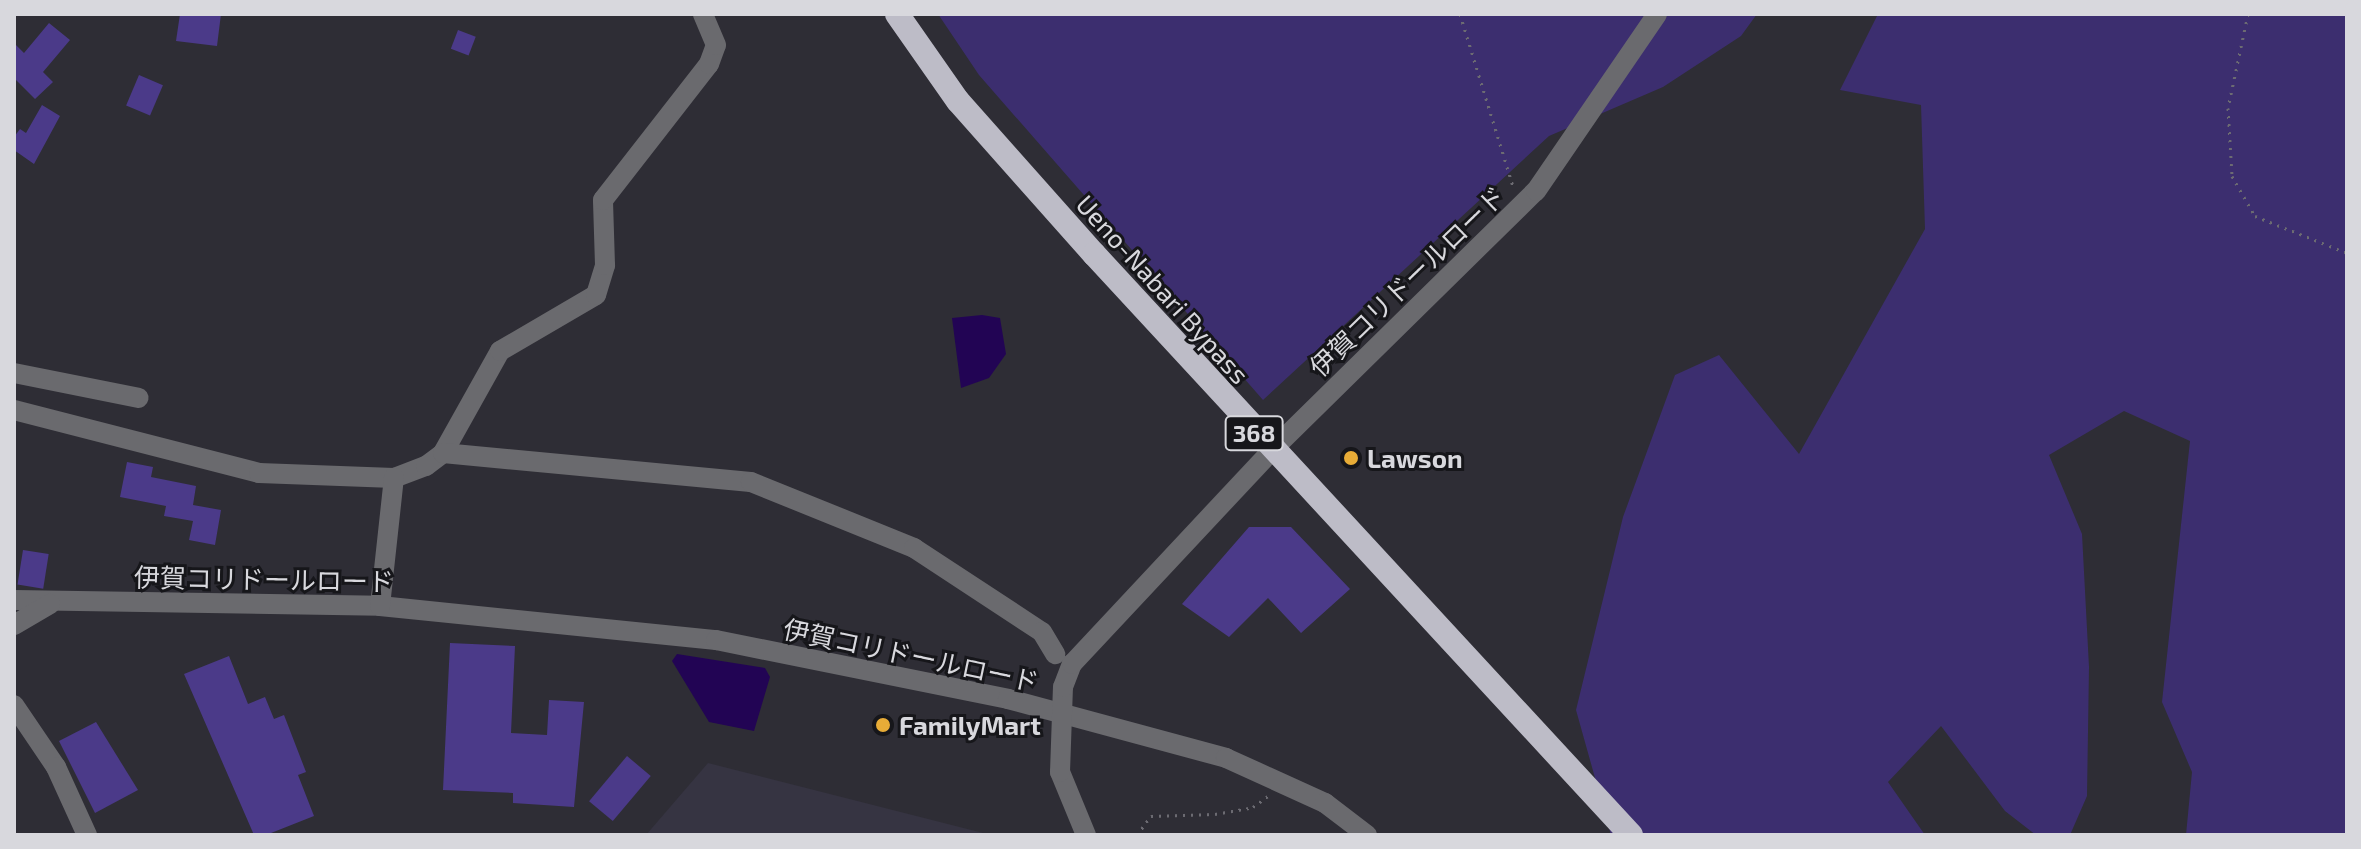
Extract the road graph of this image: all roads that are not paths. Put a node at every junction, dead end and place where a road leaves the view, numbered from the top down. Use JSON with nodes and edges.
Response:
{"nodes":[{"id":1,"x":703,"y":14,"type":"edge"},
{"id":2,"x":897,"y":14,"type":"edge"},
{"id":3,"x":1657,"y":14,"type":"edge"},
{"id":4,"x":14,"y":373,"type":"edge"},
{"id":5,"x":139,"y":398,"type":"dead end"},
{"id":6,"x":14,"y":410,"type":"edge"},
{"id":7,"x":1271,"y":451,"type":"junction"},
{"id":8,"x":443,"y":453,"type":"junction"},
{"id":9,"x":394,"y":478,"type":"junction"},
{"id":10,"x":14,"y":600,"type":"edge"},
{"id":11,"x":57,"y":601,"type":"junction"},
{"id":12,"x":380,"y":606,"type":"junction"},
{"id":13,"x":14,"y":625,"type":"edge"},
{"id":14,"x":1055,"y":654,"type":"dead end"},
{"id":15,"x":14,"y":705,"type":"edge"},
{"id":16,"x":1060,"y":715,"type":"junction"},
{"id":17,"x":87,"y":835,"type":"edge"},
{"id":18,"x":1086,"y":835,"type":"edge"},
{"id":19,"x":1367,"y":835,"type":"edge"},
{"id":20,"x":1631,"y":835,"type":"edge"}],
"edges":[{"from":1,"to":8,"type":"street"},
{"from":2,"to":7,"type":"highway","name":"Ueno-Nabari Bypass","number":"368"},
{"from":3,"to":7,"type":"street","name":"伊賀コリドールロード"},
{"from":4,"to":5,"type":"street"},
{"from":6,"to":9,"type":"street"},
{"from":7,"to":16,"type":"street","name":"伊賀コリドールロード"},
{"from":7,"to":20,"type":"highway","name":"Ueno-Nabari Bypass","number":"368"},
{"from":8,"to":9,"type":"street"},
{"from":8,"to":14,"type":"street"},
{"from":9,"to":12,"type":"street"},
{"from":10,"to":11,"type":"street","name":"伊賀コリドールロード"},
{"from":11,"to":12,"type":"street","name":"伊賀コリドールロード"},
{"from":11,"to":13,"type":"street"},
{"from":12,"to":16,"type":"street","name":"伊賀コリドールロード"},
{"from":15,"to":17,"type":"street"},
{"from":16,"to":18,"type":"street"},
{"from":16,"to":19,"type":"street"}]}
